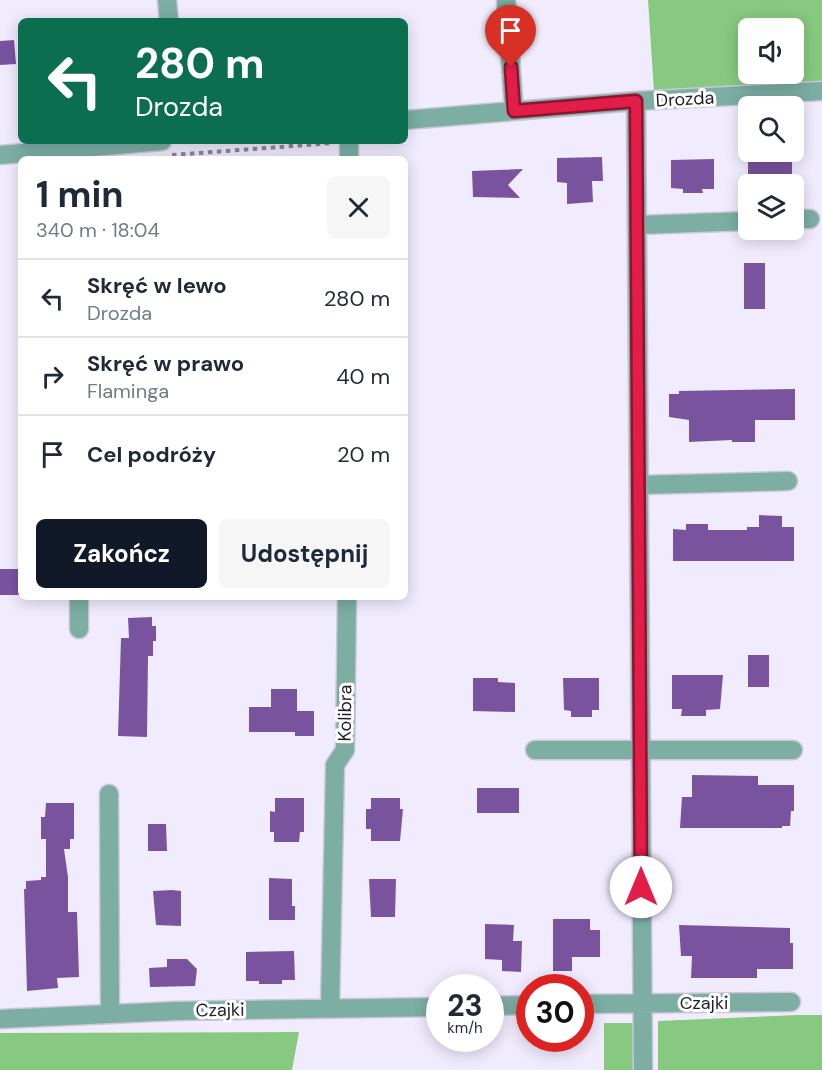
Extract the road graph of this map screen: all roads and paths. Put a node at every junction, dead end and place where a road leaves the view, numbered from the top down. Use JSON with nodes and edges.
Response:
{"nodes":[{"id":1,"x":167,"y":0,"type":"edge"},
{"id":2,"x":506,"y":0,"type":"edge"},
{"id":3,"x":169,"y":18,"type":"edge"},
{"id":4,"x":822,"y":91,"type":"edge"},
{"id":5,"x":636,"y":101,"type":"junction"},
{"id":6,"x":514,"y":111,"type":"junction"},
{"id":7,"x":408,"y":120,"type":"edge"},
{"id":8,"x":270,"y":144,"type":"edge"},
{"id":9,"x":164,"y":148,"type":"edge"},
{"id":10,"x":79,"y":154,"type":"edge"},
{"id":11,"x":0,"y":155,"type":"edge"},
{"id":12,"x":738,"y":221,"type":"edge"},
{"id":13,"x":638,"y":225,"type":"junction"},
{"id":14,"x":788,"y":481,"type":"dead end"},
{"id":15,"x":639,"y":485,"type":"junction"},
{"id":16,"x":79,"y":600,"type":"edge"},
{"id":17,"x":346,"y":600,"type":"edge"},
{"id":18,"x":79,"y":629,"type":"dead end"},
{"id":19,"x":640,"y":749,"type":"junction"},
{"id":20,"x":535,"y":750,"type":"dead end"},
{"id":21,"x":793,"y":750,"type":"dead end"},
{"id":22,"x":109,"y":794,"type":"dead end"},
{"id":23,"x":791,"y":1002,"type":"dead end"},
{"id":24,"x":642,"y":1003,"type":"junction"},
{"id":25,"x":594,"y":1004,"type":"edge"},
{"id":26,"x":426,"y":1007,"type":"edge"},
{"id":27,"x":330,"y":1009,"type":"junction"},
{"id":28,"x":110,"y":1014,"type":"junction"},
{"id":29,"x":0,"y":1019,"type":"edge"},
{"id":30,"x":643,"y":1070,"type":"edge"}],
"edges":[{"from":1,"to":3,"type":"street"},
{"from":2,"to":6,"type":"street"},
{"from":4,"to":5,"type":"street","name":"Drozda"},
{"from":5,"to":6,"type":"street","name":"Drozda"},
{"from":5,"to":13,"type":"street"},
{"from":6,"to":7,"type":"street","name":"Drozda"},
{"from":8,"to":9,"type":"path"},
{"from":9,"to":10,"type":"street"},
{"from":10,"to":11,"type":"street"},
{"from":12,"to":13,"type":"street"},
{"from":13,"to":15,"type":"street"},
{"from":14,"to":15,"type":"street"},
{"from":15,"to":19,"type":"street"},
{"from":16,"to":18,"type":"street"},
{"from":17,"to":27,"type":"street","name":"Kolibra"},
{"from":19,"to":20,"type":"street"},
{"from":19,"to":21,"type":"street"},
{"from":19,"to":24,"type":"street"},
{"from":22,"to":28,"type":"street"},
{"from":23,"to":24,"type":"street","name":"Czajki"},
{"from":24,"to":25,"type":"street","name":"Czajki"},
{"from":24,"to":30,"type":"street"},
{"from":26,"to":27,"type":"street","name":"Czajki"},
{"from":27,"to":28,"type":"street","name":"Czajki"},
{"from":28,"to":29,"type":"street","name":"Czajki"}]}
